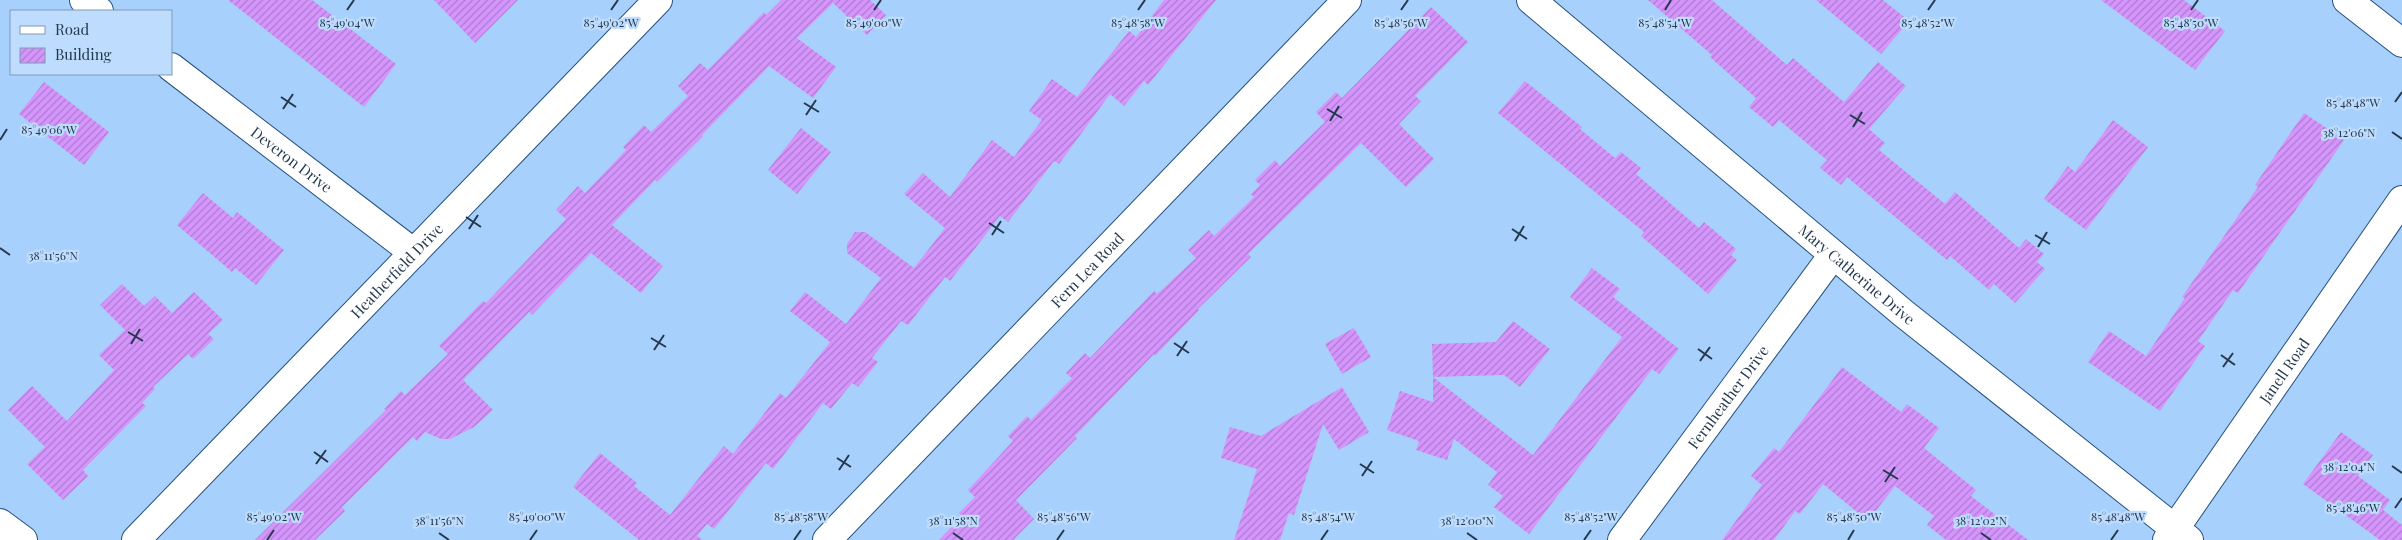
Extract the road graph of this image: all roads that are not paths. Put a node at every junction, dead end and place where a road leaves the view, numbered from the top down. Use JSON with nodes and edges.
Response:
{"nodes":[{"id":1,"x":84,"y":0,"type":"edge"},
{"id":2,"x":658,"y":0,"type":"edge"},
{"id":3,"x":1348,"y":0,"type":"edge"},
{"id":4,"x":1531,"y":0,"type":"edge"},
{"id":5,"x":2347,"y":0,"type":"edge"},
{"id":6,"x":98,"y":10,"type":"edge"},
{"id":7,"x":2402,"y":43,"type":"edge"},
{"id":8,"x":172,"y":68,"type":"edge"},
{"id":9,"x":2402,"y":200,"type":"edge"},
{"id":10,"x":414,"y":252,"type":"junction"},
{"id":11,"x":1833,"y":255,"type":"junction"},
{"id":12,"x":0,"y":522,"type":"edge"},
{"id":13,"x":2177,"y":536,"type":"edge"},
{"id":14,"x":23,"y":540,"type":"edge"},
{"id":15,"x":136,"y":540,"type":"edge"},
{"id":16,"x":827,"y":540,"type":"edge"},
{"id":17,"x":1622,"y":540,"type":"edge"}],
"edges":[{"from":1,"to":6,"type":"street"},
{"from":2,"to":10,"type":"street","name":"Heatherfield Drive"},
{"from":3,"to":16,"type":"street","name":"Fern Lea Road"},
{"from":4,"to":11,"type":"street","name":"Mary Catherine Drive"},
{"from":5,"to":7,"type":"street"},
{"from":8,"to":10,"type":"street","name":"Deveron Drive"},
{"from":9,"to":13,"type":"street","name":"Janell Road"},
{"from":10,"to":15,"type":"street","name":"Heatherfield Drive"},
{"from":11,"to":13,"type":"street","name":"Mary Catherine Drive"},
{"from":11,"to":17,"type":"street","name":"Fernheather Drive"},
{"from":12,"to":14,"type":"street"}]}
